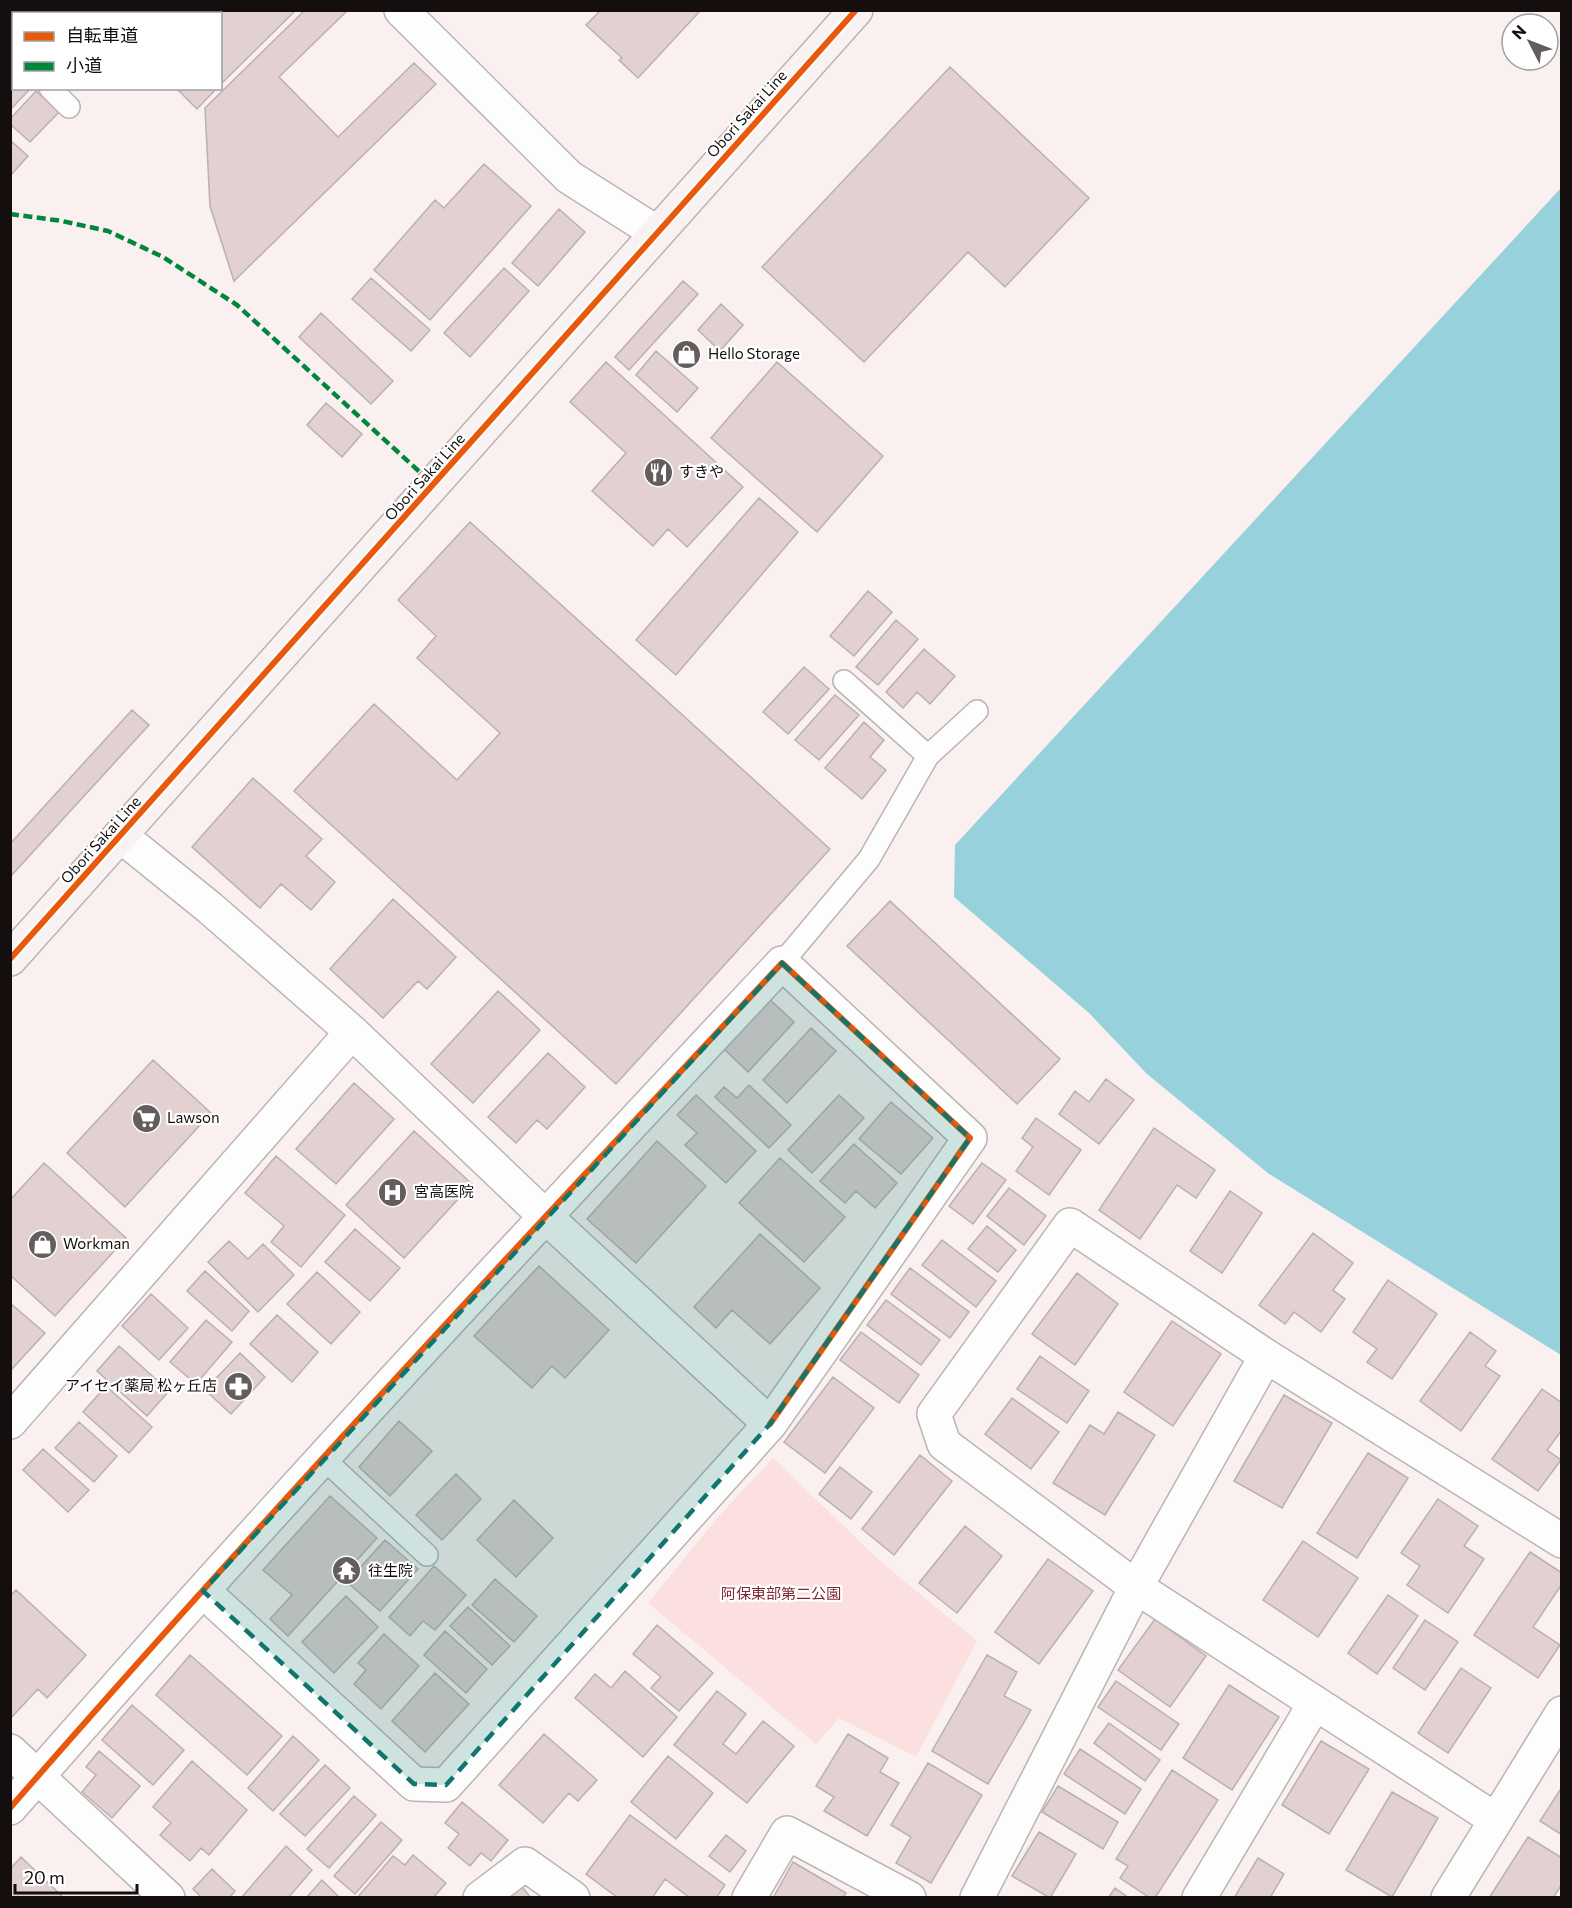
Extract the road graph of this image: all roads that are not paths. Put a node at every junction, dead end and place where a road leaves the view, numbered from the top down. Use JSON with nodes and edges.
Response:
{"nodes":[{"id":1,"x":401,"y":10,"type":"edge"},
{"id":2,"x":856,"y":10,"type":"edge"},
{"id":3,"x":52,"y":90,"type":"edge"},
{"id":4,"x":69,"y":107,"type":"dead end"},
{"id":5,"x":657,"y":233,"type":"junction"},
{"id":6,"x":844,"y":681,"type":"dead end"},
{"id":7,"x":978,"y":711,"type":"dead end"},
{"id":8,"x":928,"y":756,"type":"junction"},
{"id":9,"x":121,"y":836,"type":"junction"},
{"id":10,"x":10,"y":959,"type":"edge"},
{"id":11,"x":782,"y":963,"type":"junction"},
{"id":12,"x":352,"y":1032,"type":"junction"},
{"id":13,"x":546,"y":1217,"type":"junction"},
{"id":14,"x":1266,"y":1356,"type":"junction"},
{"id":15,"x":10,"y":1422,"type":"edge"},
{"id":16,"x":770,"y":1424,"type":"junction"},
{"id":17,"x":324,"y":1459,"type":"junction"},
{"id":18,"x":1562,"y":1541,"type":"edge"},
{"id":19,"x":427,"y":1555,"type":"dead end"},
{"id":20,"x":1136,"y":1587,"type":"junction"},
{"id":21,"x":203,"y":1591,"type":"junction"},
{"id":22,"x":1315,"y":1703,"type":"junction"},
{"id":23,"x":1562,"y":1713,"type":"edge"},
{"id":24,"x":10,"y":1751,"type":"edge"},
{"id":25,"x":39,"y":1776,"type":"junction"},
{"id":26,"x":10,"y":1808,"type":"edge"},
{"id":27,"x":1496,"y":1820,"type":"junction"},
{"id":28,"x":168,"y":1898,"type":"edge"},
{"id":29,"x":480,"y":1898,"type":"edge"},
{"id":30,"x":573,"y":1898,"type":"edge"},
{"id":31,"x":749,"y":1898,"type":"edge"},
{"id":32,"x":909,"y":1898,"type":"edge"},
{"id":33,"x":977,"y":1898,"type":"edge"},
{"id":34,"x":1199,"y":1898,"type":"edge"},
{"id":35,"x":1448,"y":1898,"type":"edge"}],
"edges":[{"from":1,"to":5,"type":"street"},
{"from":2,"to":5,"type":"main road","name":"Obori Sakai Line"},
{"from":3,"to":4,"type":"lane"},
{"from":5,"to":9,"type":"main road","name":"Obori Sakai Line"},
{"from":6,"to":8,"type":"lane"},
{"from":7,"to":8,"type":"lane"},
{"from":8,"to":11,"type":"lane"},
{"from":9,"to":10,"type":"main road","name":"Obori Sakai Line"},
{"from":9,"to":12,"type":"street"},
{"from":11,"to":13,"type":"street"},
{"from":11,"to":16,"type":"street"},
{"from":12,"to":13,"type":"street"},
{"from":12,"to":15,"type":"street"},
{"from":13,"to":16,"type":"street"},
{"from":13,"to":17,"type":"street"},
{"from":14,"to":18,"type":"street"},
{"from":14,"to":20,"type":"street"},
{"from":14,"to":20,"type":"street"},
{"from":16,"to":21,"type":"street"},
{"from":17,"to":19,"type":"lane"},
{"from":17,"to":21,"type":"street"},
{"from":20,"to":22,"type":"street"},
{"from":20,"to":33,"type":"street"},
{"from":21,"to":25,"type":"street"},
{"from":22,"to":27,"type":"street"},
{"from":22,"to":34,"type":"street"},
{"from":23,"to":27,"type":"street"},
{"from":24,"to":25,"type":"street"},
{"from":25,"to":26,"type":"street"},
{"from":25,"to":28,"type":"street"},
{"from":27,"to":35,"type":"street"},
{"from":29,"to":30,"type":"street"},
{"from":31,"to":32,"type":"street"}]}
